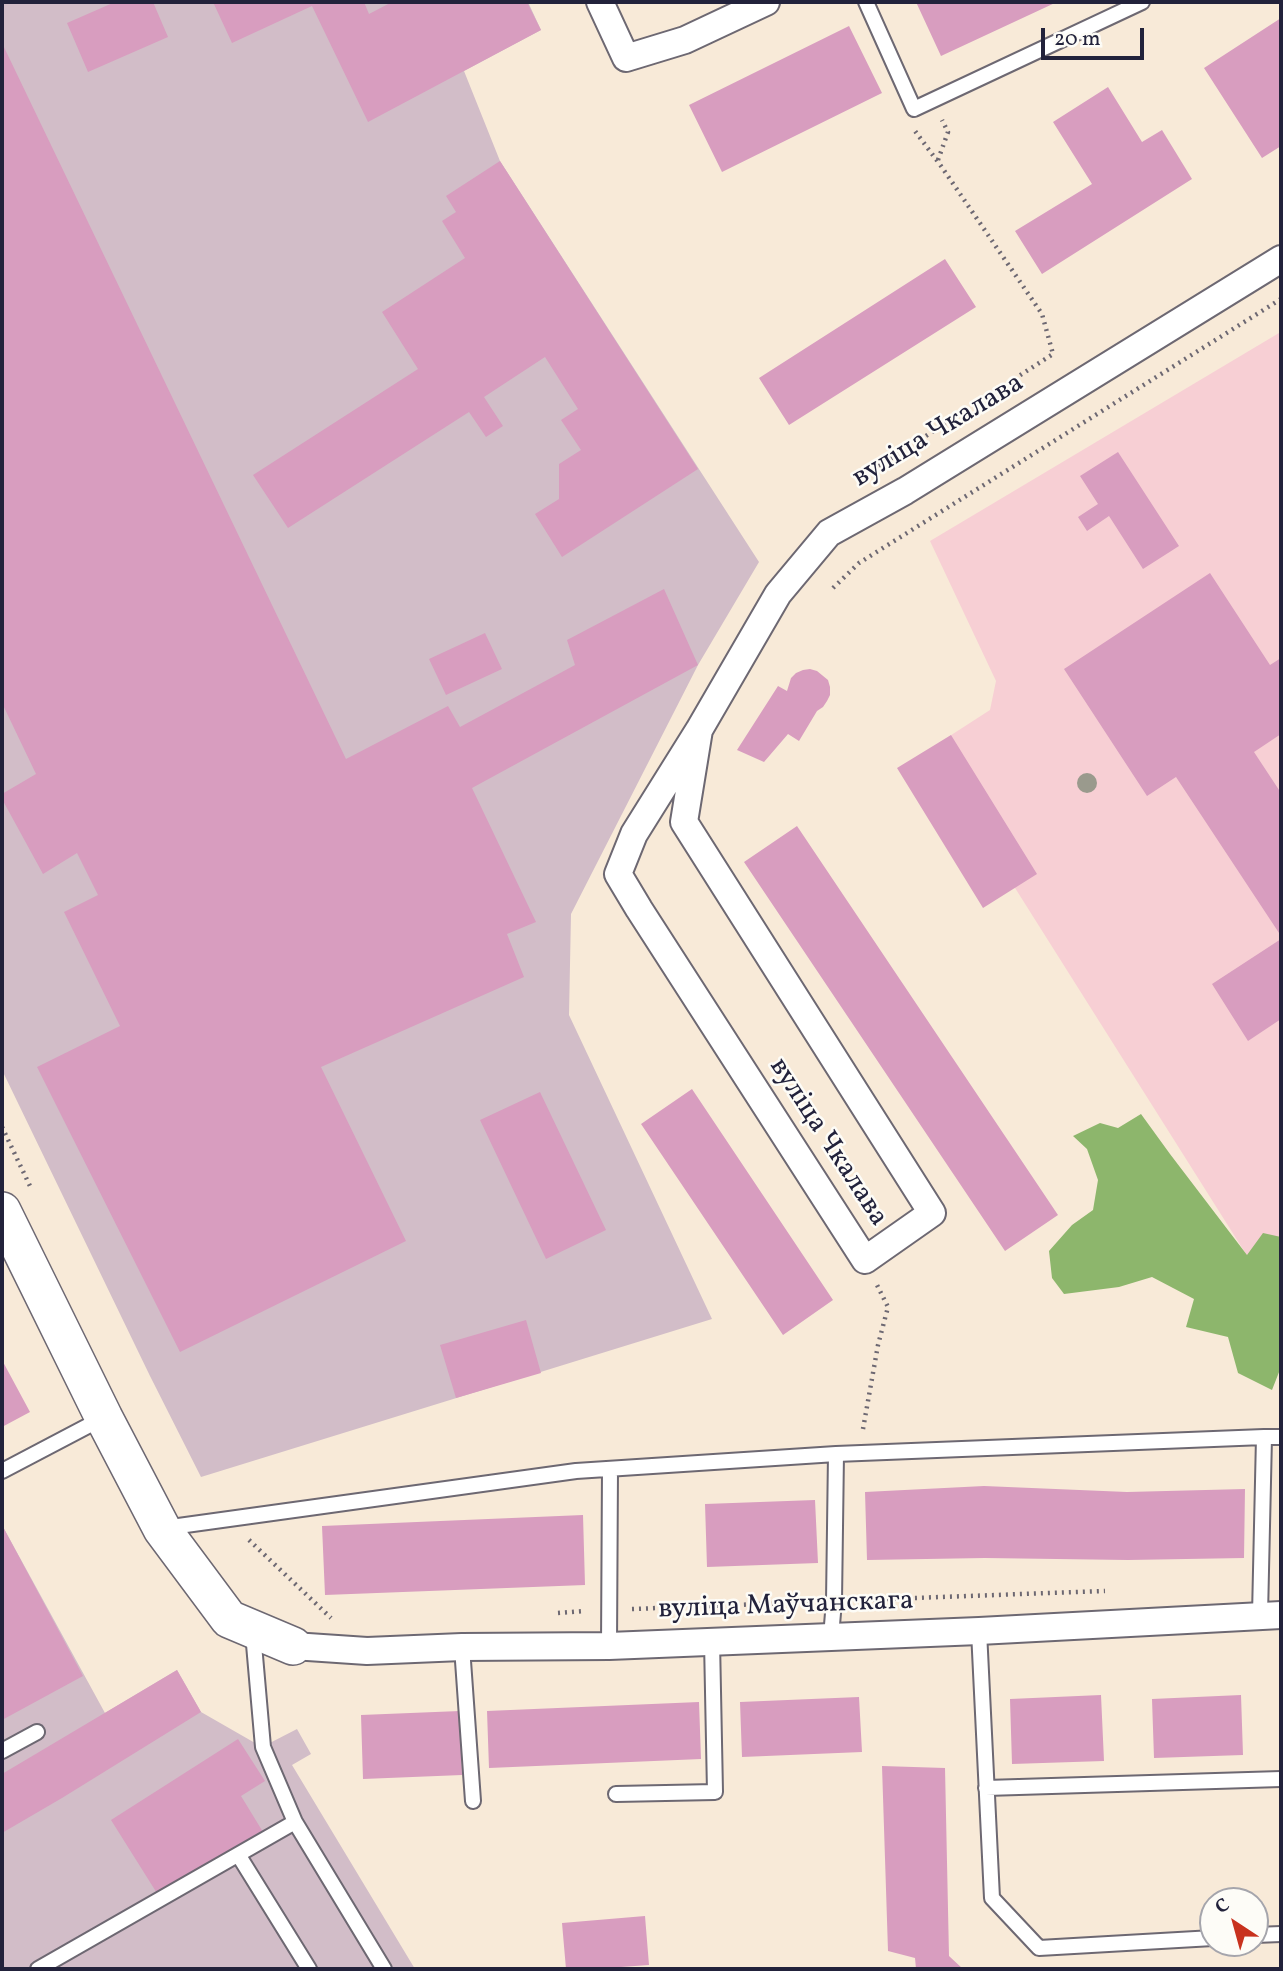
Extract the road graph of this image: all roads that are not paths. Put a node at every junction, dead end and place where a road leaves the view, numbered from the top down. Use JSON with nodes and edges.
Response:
{"nodes":[{"id":1,"x":600,"y":2,"type":"edge"},
{"id":2,"x":766,"y":2,"type":"edge"},
{"id":3,"x":866,"y":2,"type":"edge"},
{"id":4,"x":1142,"y":2,"type":"edge"},
{"id":5,"x":1281,"y":259,"type":"edge"},
{"id":6,"x":699,"y":730,"type":"junction"},
{"id":7,"x":2,"y":1211,"type":"edge"},
{"id":8,"x":104,"y":1418,"type":"junction"},
{"id":9,"x":1264,"y":1437,"type":"junction"},
{"id":10,"x":1281,"y":1437,"type":"edge"},
{"id":11,"x":836,"y":1454,"type":"junction"},
{"id":12,"x":610,"y":1469,"type":"junction"},
{"id":13,"x":2,"y":1471,"type":"edge"},
{"id":14,"x":178,"y":1526,"type":"junction"},
{"id":15,"x":1271,"y":1615,"type":"edge"},
{"id":16,"x":253,"y":1629,"type":"junction"},
{"id":17,"x":979,"y":1631,"type":"junction"},
{"id":18,"x":831,"y":1637,"type":"junction"},
{"id":19,"x":712,"y":1641,"type":"junction"},
{"id":20,"x":293,"y":1646,"type":"joint"},
{"id":21,"x":609,"y":1646,"type":"junction"},
{"id":22,"x":462,"y":1647,"type":"junction"},
{"id":23,"x":37,"y":1732,"type":"dead end"},
{"id":24,"x":2,"y":1751,"type":"edge"},
{"id":25,"x":1281,"y":1779,"type":"edge"},
{"id":26,"x":986,"y":1788,"type":"junction"},
{"id":27,"x":615,"y":1794,"type":"dead end"},
{"id":28,"x":473,"y":1801,"type":"dead end"},
{"id":29,"x":295,"y":1822,"type":"junction"},
{"id":30,"x":239,"y":1856,"type":"junction"},
{"id":31,"x":1199,"y":1939,"type":"edge"},
{"id":32,"x":38,"y":1969,"type":"edge"},
{"id":33,"x":309,"y":1969,"type":"edge"},
{"id":34,"x":384,"y":1969,"type":"edge"}],
"edges":[{"from":1,"to":2,"type":"street"},
{"from":3,"to":4,"type":"lane"},
{"from":5,"to":6,"type":"street","name":"вуліца Чкалава"},
{"from":6,"to":6,"type":"street","name":"вуліца Чкалава"},
{"from":7,"to":8,"type":"street"},
{"from":8,"to":13,"type":"lane"},
{"from":8,"to":14,"type":"street"},
{"from":9,"to":10,"type":"lane"},
{"from":9,"to":11,"type":"lane"},
{"from":9,"to":15,"type":"lane"},
{"from":11,"to":12,"type":"lane"},
{"from":11,"to":18,"type":"lane"},
{"from":12,"to":14,"type":"lane"},
{"from":12,"to":21,"type":"lane"},
{"from":14,"to":16,"type":"street"},
{"from":15,"to":17,"type":"street","name":"вуліца Маўчанскага"},
{"from":16,"to":20,"type":"street"},
{"from":16,"to":29,"type":"lane"},
{"from":17,"to":18,"type":"street","name":"вуліца Маўчанскага"},
{"from":17,"to":26,"type":"lane"},
{"from":18,"to":19,"type":"street","name":"вуліца Маўчанскага"},
{"from":19,"to":21,"type":"street","name":"вуліца Маўчанскага"},
{"from":19,"to":27,"type":"lane"},
{"from":20,"to":22,"type":"street","name":"вуліца Маўчанскага"},
{"from":21,"to":22,"type":"street","name":"вуліца Маўчанскага"},
{"from":22,"to":28,"type":"lane"},
{"from":23,"to":24,"type":"lane"},
{"from":25,"to":26,"type":"lane"},
{"from":26,"to":31,"type":"lane"},
{"from":29,"to":30,"type":"lane"},
{"from":29,"to":34,"type":"lane"},
{"from":30,"to":32,"type":"lane"},
{"from":30,"to":33,"type":"lane"}]}
